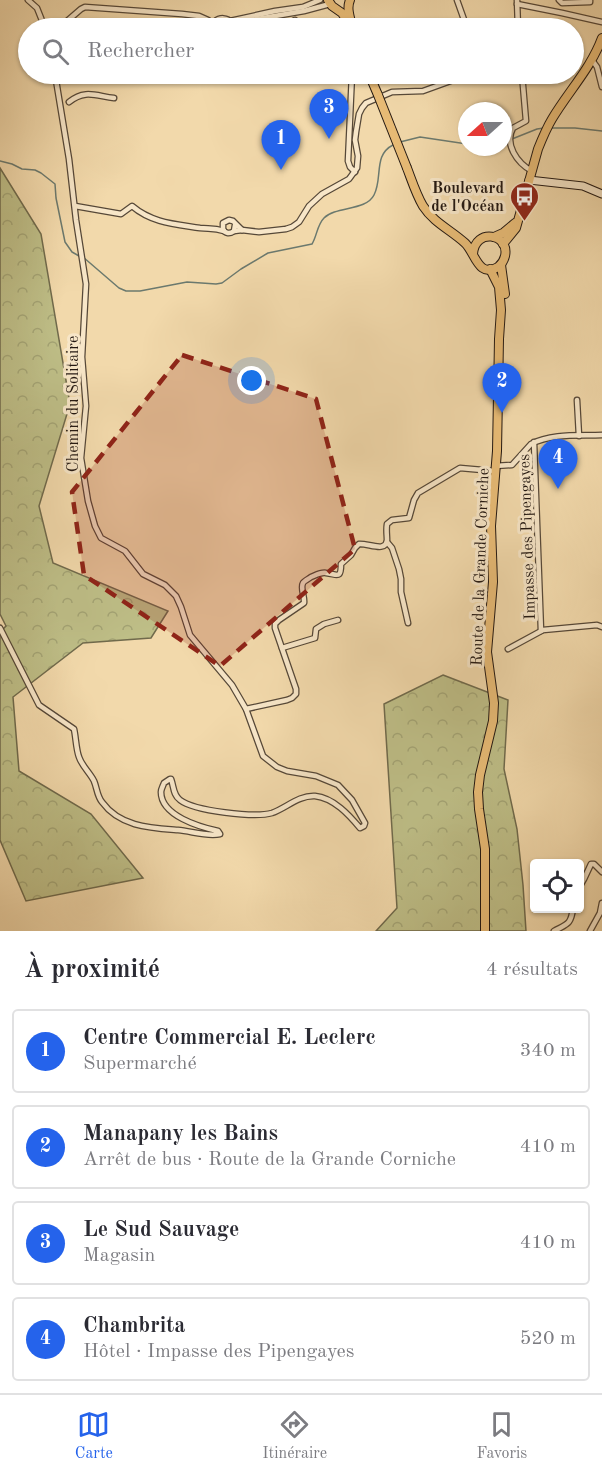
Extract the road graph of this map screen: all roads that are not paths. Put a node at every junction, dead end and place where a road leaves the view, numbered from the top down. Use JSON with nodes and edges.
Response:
{"nodes":[{"id":1,"x":28,"y":0,"type":"edge"},
{"id":2,"x":320,"y":0,"type":"edge"},
{"id":3,"x":457,"y":0,"type":"edge"},
{"id":4,"x":559,"y":0,"type":"edge"},
{"id":5,"x":590,"y":0,"type":"edge"},
{"id":6,"x":349,"y":2,"type":"edge"},
{"id":7,"x":516,"y":2,"type":"edge"},
{"id":8,"x":331,"y":4,"type":"edge"},
{"id":9,"x":42,"y":18,"type":"edge"},
{"id":10,"x":71,"y":18,"type":"edge"},
{"id":11,"x":204,"y":18,"type":"edge"},
{"id":12,"x":242,"y":18,"type":"edge"},
{"id":13,"x":267,"y":18,"type":"edge"},
{"id":14,"x":346,"y":18,"type":"edge"},
{"id":15,"x":350,"y":18,"type":"edge"},
{"id":16,"x":463,"y":18,"type":"edge"},
{"id":17,"x":517,"y":18,"type":"edge"},
{"id":18,"x":602,"y":22,"type":"edge"},
{"id":19,"x":601,"y":43,"type":"edge"},
{"id":20,"x":592,"y":59,"type":"junction"},
{"id":21,"x":584,"y":71,"type":"edge"},
{"id":22,"x":57,"y":84,"type":"edge"},
{"id":23,"x":352,"y":84,"type":"edge"},
{"id":24,"x":373,"y":84,"type":"edge"},
{"id":25,"x":442,"y":84,"type":"edge"},
{"id":26,"x":523,"y":84,"type":"edge"},
{"id":27,"x":576,"y":84,"type":"edge"},
{"id":28,"x":602,"y":87,"type":"edge"},
{"id":29,"x":114,"y":98,"type":"dead end"},
{"id":30,"x":69,"y":102,"type":"dead end"},
{"id":31,"x":532,"y":171,"type":"junction"},
{"id":32,"x":355,"y":172,"type":"junction"},
{"id":33,"x":529,"y":180,"type":"junction"},
{"id":34,"x":602,"y":194,"type":"edge"},
{"id":35,"x":75,"y":206,"type":"junction"},
{"id":36,"x":521,"y":215,"type":"junction"},
{"id":37,"x":223,"y":223,"type":"junction"},
{"id":38,"x":235,"y":225,"type":"junction"},
{"id":39,"x":440,"y":225,"type":"junction"},
{"id":40,"x":214,"y":228,"type":"junction"},
{"id":41,"x":242,"y":230,"type":"junction"},
{"id":42,"x":224,"y":231,"type":"junction"},
{"id":43,"x":234,"y":231,"type":"junction"},
{"id":44,"x":494,"y":237,"type":"junction"},
{"id":45,"x":478,"y":240,"type":"junction"},
{"id":46,"x":503,"y":244,"type":"junction"},
{"id":47,"x":473,"y":254,"type":"junction"},
{"id":48,"x":501,"y":265,"type":"junction"},
{"id":49,"x":490,"y":269,"type":"junction"},
{"id":50,"x":501,"y":310,"type":"junction"},
{"id":51,"x":577,"y":400,"type":"dead end"},
{"id":52,"x":602,"y":435,"type":"edge"},
{"id":53,"x":579,"y":436,"type":"junction"},
{"id":54,"x":534,"y":442,"type":"junction"},
{"id":55,"x":494,"y":469,"type":"junction"},
{"id":56,"x":387,"y":542,"type":"junction"},
{"id":57,"x":338,"y":620,"type":"dead end"},
{"id":58,"x":408,"y":623,"type":"dead end"},
{"id":59,"x":602,"y":627,"type":"edge"},
{"id":60,"x":0,"y":628,"type":"edge"},
{"id":61,"x":541,"y":631,"type":"junction"},
{"id":62,"x":282,"y":648,"type":"junction"},
{"id":63,"x":508,"y":649,"type":"dead end"},
{"id":64,"x":246,"y":709,"type":"junction"},
{"id":65,"x":602,"y":872,"type":"edge"},
{"id":66,"x":584,"y":879,"type":"edge"},
{"id":67,"x":602,"y":903,"type":"edge"},
{"id":68,"x":572,"y":913,"type":"edge"},
{"id":69,"x":485,"y":931,"type":"edge"},
{"id":70,"x":554,"y":931,"type":"edge"},
{"id":71,"x":590,"y":931,"type":"edge"}],
"edges":[{"from":1,"to":9,"type":"street"},
{"from":2,"to":12,"type":"street"},
{"from":3,"to":16,"type":"street"},
{"from":4,"to":5,"type":"street"},
{"from":6,"to":8,"type":"main road"},
{"from":6,"to":15,"type":"main road"},
{"from":7,"to":17,"type":"street"},
{"from":7,"to":18,"type":"street"},
{"from":8,"to":13,"type":"street"},
{"from":8,"to":14,"type":"main road"},
{"from":10,"to":11,"type":"street"},
{"from":19,"to":20,"type":"main road"},
{"from":20,"to":21,"type":"main road"},
{"from":20,"to":28,"type":"street"},
{"from":22,"to":35,"type":"street","name":"Chemin du Solitaire"},
{"from":23,"to":32,"type":"street"},
{"from":24,"to":39,"type":"main road","bridge":true},
{"from":25,"to":32,"type":"street"},
{"from":26,"to":31,"type":"street"},
{"from":27,"to":31,"type":"main road"},
{"from":29,"to":30,"type":"street"},
{"from":31,"to":33,"type":"main road"},
{"from":32,"to":41,"type":"street"},
{"from":33,"to":34,"type":"street"},
{"from":33,"to":36,"type":"main road"},
{"from":35,"to":40,"type":"street"},
{"from":35,"to":64,"type":"street","name":"Chemin du Solitaire"},
{"from":36,"to":44,"type":"main road"},
{"from":36,"to":46,"type":"main road"},
{"from":37,"to":38,"type":"street"},
{"from":37,"to":40,"type":"street"},
{"from":37,"to":42,"type":"street"},
{"from":38,"to":41,"type":"street"},
{"from":38,"to":43,"type":"street"},
{"from":39,"to":45,"type":"main road"},
{"from":39,"to":47,"type":"main road"},
{"from":40,"to":42,"type":"street"},
{"from":41,"to":43,"type":"street"},
{"from":42,"to":43,"type":"street"},
{"from":44,"to":45,"type":"main road"},
{"from":44,"to":46,"type":"main road"},
{"from":45,"to":47,"type":"main road"},
{"from":46,"to":48,"type":"main road"},
{"from":47,"to":49,"type":"main road"},
{"from":48,"to":49,"type":"main road"},
{"from":48,"to":50,"type":"main road","name":"Route de la Grande Corniche"},
{"from":49,"to":50,"type":"main road","name":"Route de la Grande Corniche"},
{"from":50,"to":55,"type":"main road","name":"Route de la Grande Corniche"},
{"from":51,"to":53,"type":"street"},
{"from":52,"to":53,"type":"street"},
{"from":53,"to":54,"type":"street"},
{"from":54,"to":55,"type":"street"},
{"from":54,"to":61,"type":"street","name":"Impasse des Pipengayes"},
{"from":55,"to":56,"type":"street"},
{"from":55,"to":69,"type":"main road","name":"Route de la Grande Corniche"},
{"from":56,"to":58,"type":"street"},
{"from":56,"to":62,"type":"street"},
{"from":57,"to":62,"type":"street"},
{"from":59,"to":61,"type":"street"},
{"from":60,"to":64,"type":"street","name":"Chemin du Solitaire"},
{"from":61,"to":63,"type":"street"},
{"from":62,"to":64,"type":"street"},
{"from":65,"to":66,"type":"street"},
{"from":67,"to":71,"type":"street"},
{"from":68,"to":70,"type":"street"}]}
